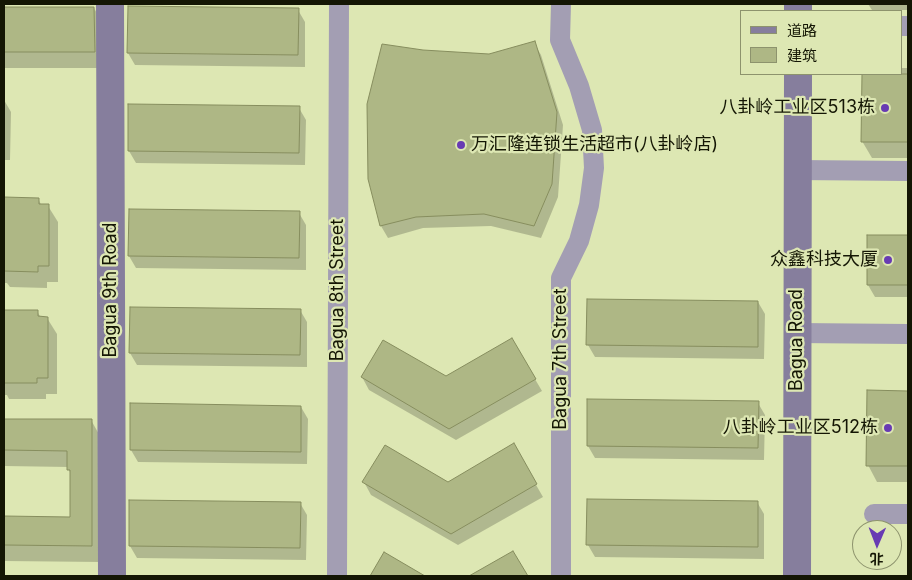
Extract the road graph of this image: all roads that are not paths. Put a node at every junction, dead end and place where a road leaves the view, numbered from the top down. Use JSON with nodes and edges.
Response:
{"nodes":[{"id":1,"x":110,"y":4,"type":"edge"},
{"id":2,"x":339,"y":4,"type":"edge"},
{"id":3,"x":561,"y":4,"type":"edge"},
{"id":4,"x":798,"y":75,"type":"edge"},
{"id":5,"x":798,"y":170,"type":"junction"},
{"id":6,"x":908,"y":171,"type":"edge"},
{"id":7,"x":797,"y":332,"type":"junction"},
{"id":8,"x":908,"y":334,"type":"edge"},
{"id":9,"x":874,"y":514,"type":"dead end"},
{"id":10,"x":908,"y":514,"type":"edge"},
{"id":11,"x":112,"y":576,"type":"edge"},
{"id":12,"x":338,"y":576,"type":"edge"},
{"id":13,"x":561,"y":576,"type":"edge"},
{"id":14,"x":797,"y":576,"type":"edge"}],
"edges":[{"from":1,"to":11,"type":"street","name":"Bagua 9th Road"},
{"from":2,"to":12,"type":"street","name":"Bagua 8th Street"},
{"from":3,"to":13,"type":"street","name":"Bagua 7th Street"},
{"from":4,"to":5,"type":"street","name":"Bagua Road"},
{"from":5,"to":6,"type":"street"},
{"from":5,"to":7,"type":"street","name":"Bagua Road"},
{"from":7,"to":8,"type":"street"},
{"from":7,"to":14,"type":"street","name":"Bagua Road"},
{"from":9,"to":10,"type":"street"}]}
